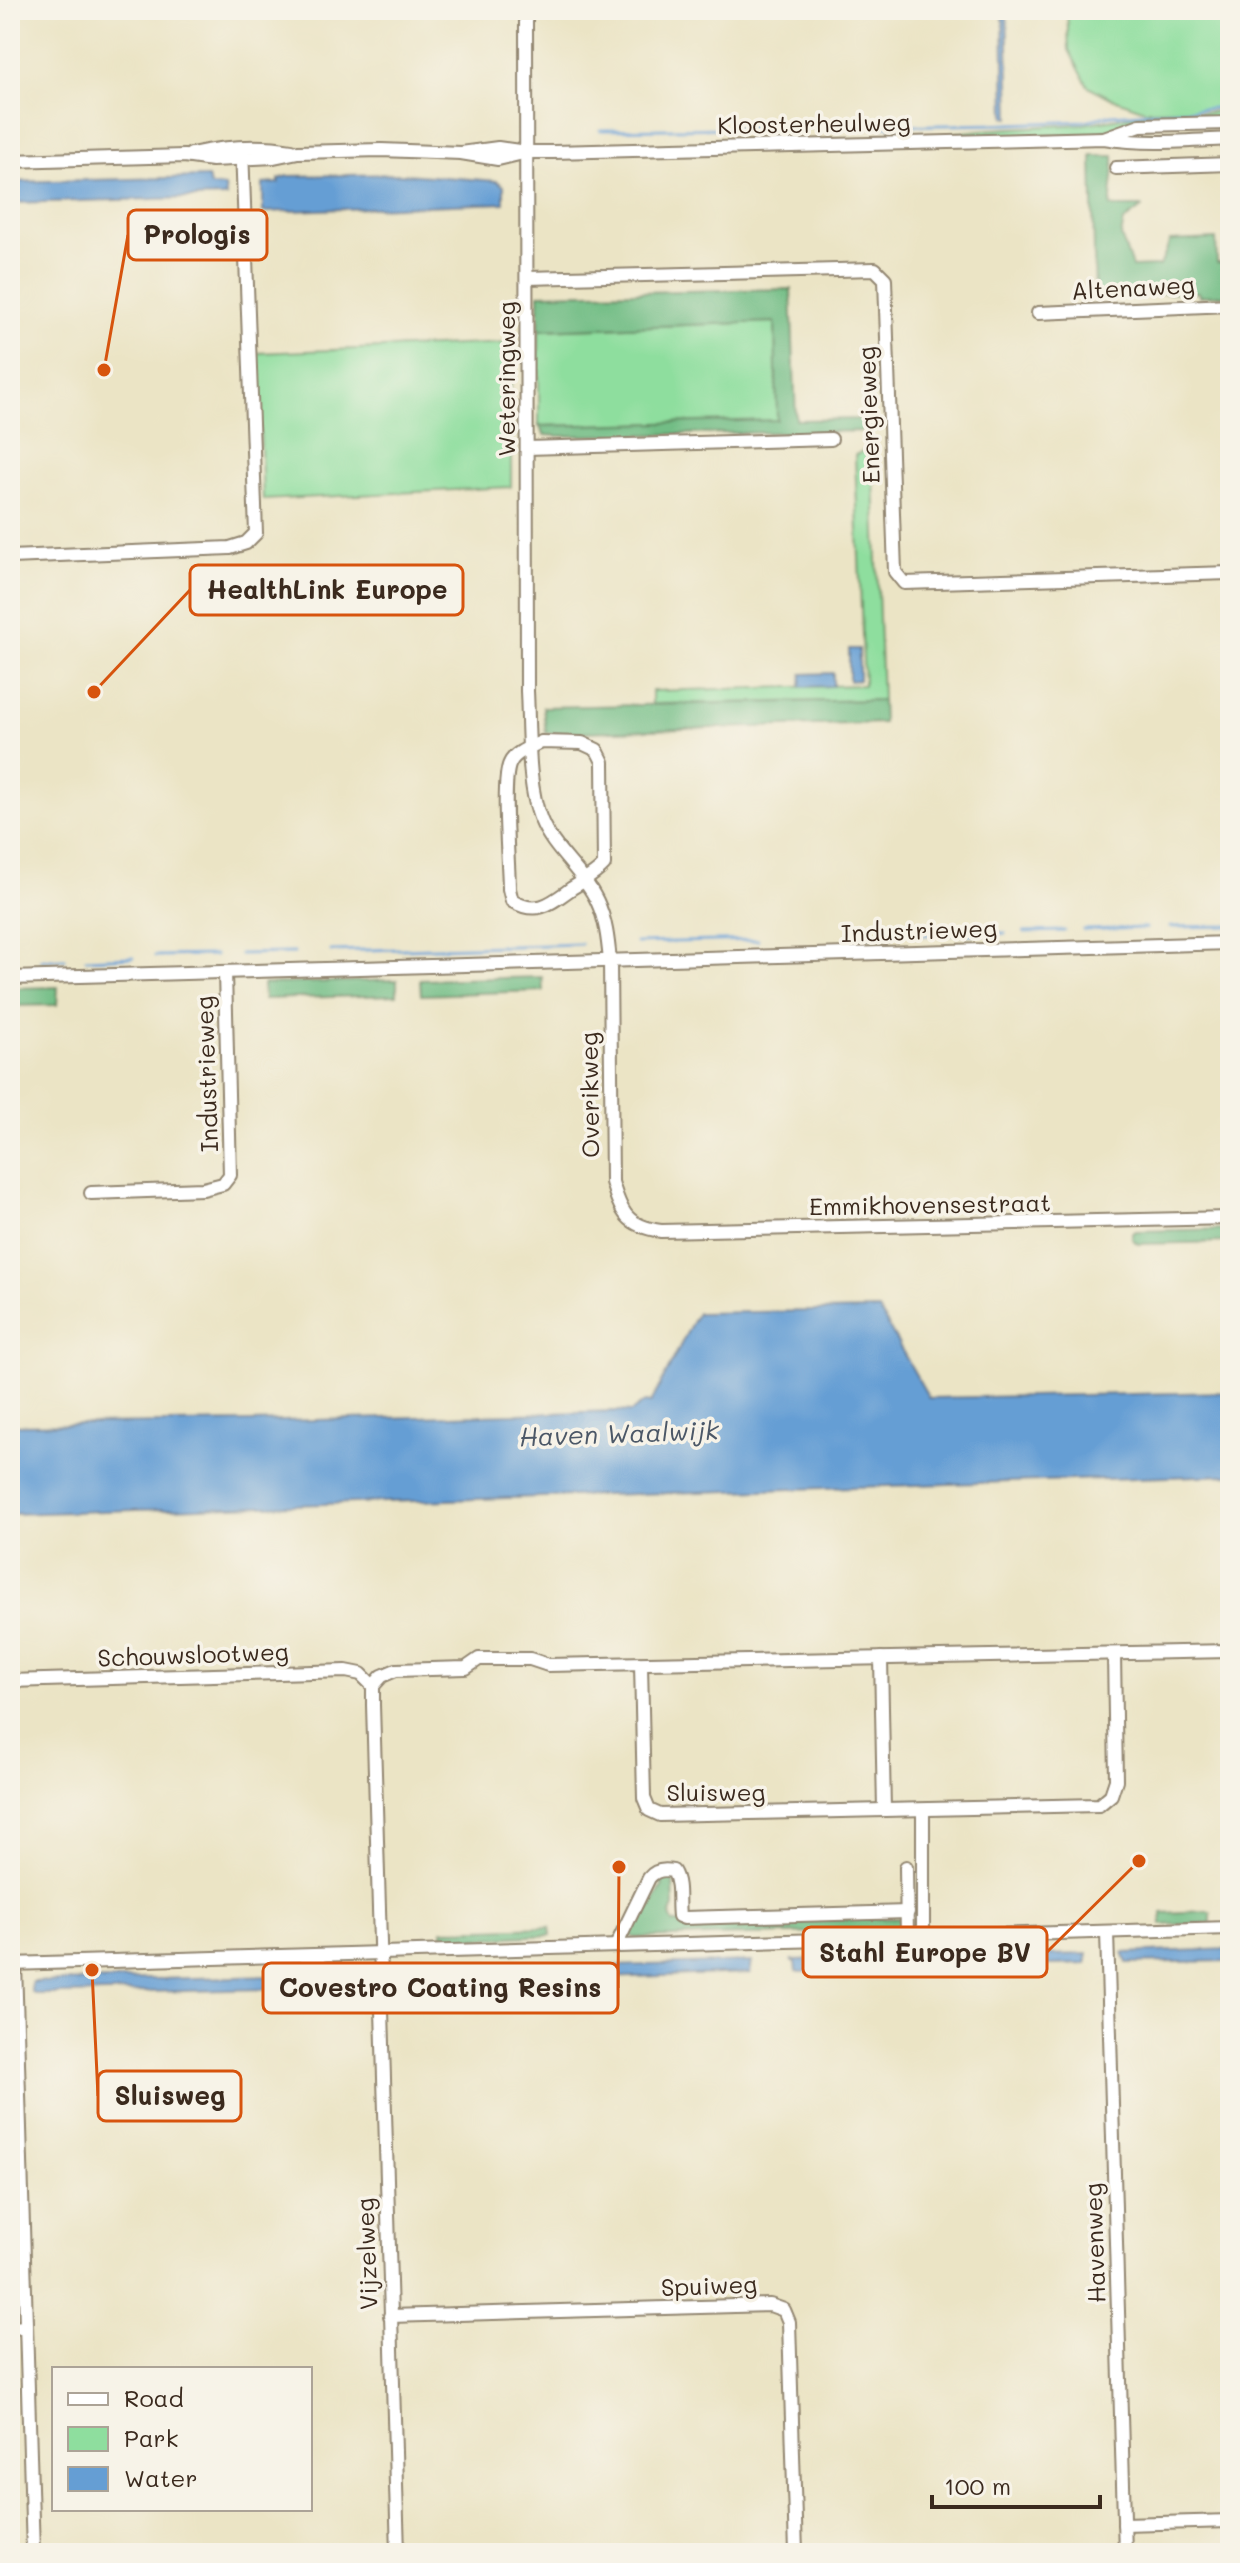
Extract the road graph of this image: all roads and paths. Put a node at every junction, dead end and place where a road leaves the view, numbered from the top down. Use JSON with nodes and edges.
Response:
{"nodes":[{"id":1,"x":526,"y":10,"type":"edge"},
{"id":2,"x":1230,"y":123,"type":"edge"},
{"id":3,"x":1104,"y":138,"type":"junction"},
{"id":4,"x":1230,"y":139,"type":"edge"},
{"id":5,"x":526,"y":152,"type":"junction"},
{"id":6,"x":242,"y":153,"type":"junction"},
{"id":7,"x":10,"y":161,"type":"edge"},
{"id":8,"x":1230,"y":164,"type":"edge"},
{"id":9,"x":1116,"y":168,"type":"dead end"},
{"id":10,"x":527,"y":278,"type":"junction"},
{"id":11,"x":1230,"y":305,"type":"edge"},
{"id":12,"x":1038,"y":313,"type":"dead end"},
{"id":13,"x":831,"y":439,"type":"dead end"},
{"id":14,"x":527,"y":448,"type":"junction"},
{"id":15,"x":10,"y":557,"type":"edge"},
{"id":16,"x":1230,"y":573,"type":"edge"},
{"id":17,"x":530,"y":748,"type":"junction"},
{"id":18,"x":584,"y":881,"type":"junction"},
{"id":19,"x":1230,"y":943,"type":"edge"},
{"id":20,"x":610,"y":961,"type":"junction"},
{"id":21,"x":225,"y":972,"type":"junction"},
{"id":22,"x":10,"y":978,"type":"edge"},
{"id":23,"x":91,"y":1193,"type":"dead end"},
{"id":24,"x":1230,"y":1218,"type":"edge"},
{"id":25,"x":632,"y":1222,"type":"joint"},
{"id":26,"x":1230,"y":1651,"type":"edge"},
{"id":27,"x":1114,"y":1654,"type":"junction"},
{"id":28,"x":881,"y":1658,"type":"junction"},
{"id":29,"x":641,"y":1664,"type":"junction"},
{"id":30,"x":10,"y":1681,"type":"edge"},
{"id":31,"x":373,"y":1686,"type":"junction"},
{"id":32,"x":884,"y":1810,"type":"junction"},
{"id":33,"x":923,"y":1810,"type":"junction"},
{"id":34,"x":906,"y":1867,"type":"dead end"},
{"id":35,"x":908,"y":1912,"type":"junction"},
{"id":36,"x":1230,"y":1928,"type":"edge"},
{"id":37,"x":1107,"y":1932,"type":"junction"},
{"id":38,"x":923,"y":1937,"type":"junction"},
{"id":39,"x":907,"y":1938,"type":"junction"},
{"id":40,"x":616,"y":1946,"type":"junction"},
{"id":41,"x":379,"y":1953,"type":"junction"},
{"id":42,"x":13,"y":1964,"type":"edge"},
{"id":43,"x":390,"y":2316,"type":"junction"},
{"id":44,"x":26,"y":2327,"type":"junction"},
{"id":45,"x":10,"y":2328,"type":"edge"},
{"id":46,"x":1230,"y":2521,"type":"edge"},
{"id":47,"x":1124,"y":2524,"type":"junction"},
{"id":48,"x":33,"y":2553,"type":"edge"},
{"id":49,"x":398,"y":2553,"type":"edge"},
{"id":50,"x":796,"y":2553,"type":"edge"},
{"id":51,"x":1125,"y":2553,"type":"edge"}],
"edges":[{"from":1,"to":5,"type":"street","name":"Weteringweg"},
{"from":2,"to":3,"type":"street","name":"Kloosterheulweg"},
{"from":3,"to":4,"type":"street","name":"Kloosterheulweg"},
{"from":3,"to":5,"type":"street","name":"Kloosterheulweg"},
{"from":5,"to":6,"type":"street","name":"Kloosterheulweg"},
{"from":5,"to":10,"type":"street","name":"Weteringweg"},
{"from":6,"to":7,"type":"street","name":"Kloosterheulweg"},
{"from":6,"to":15,"type":"street"},
{"from":8,"to":9,"type":"street"},
{"from":10,"to":14,"type":"street","name":"Weteringweg"},
{"from":10,"to":16,"type":"street","name":"Energieweg"},
{"from":11,"to":12,"type":"street","name":"Altenaweg"},
{"from":13,"to":14,"type":"street","name":"Energieweg"},
{"from":14,"to":17,"type":"street","name":"Weteringweg"},
{"from":17,"to":18,"type":"street"},
{"from":17,"to":18,"type":"street"},
{"from":17,"to":18,"type":"street"},
{"from":18,"to":20,"type":"street"},
{"from":19,"to":20,"type":"street","name":"Industrieweg"},
{"from":20,"to":21,"type":"street","name":"Industrieweg"},
{"from":20,"to":25,"type":"street","name":"Overikweg"},
{"from":21,"to":22,"type":"street","name":"Industrieweg"},
{"from":21,"to":23,"type":"street","name":"Industrieweg"},
{"from":24,"to":25,"type":"street","name":"Emmikhovensestraat"},
{"from":26,"to":27,"type":"street"},
{"from":27,"to":28,"type":"street"},
{"from":27,"to":33,"type":"street","name":"Sluisweg"},
{"from":28,"to":29,"type":"street"},
{"from":28,"to":32,"type":"street"},
{"from":29,"to":31,"type":"street"},
{"from":29,"to":32,"type":"street","name":"Sluisweg"},
{"from":30,"to":31,"type":"street","name":"Schouwslootweg"},
{"from":31,"to":41,"type":"street"},
{"from":32,"to":33,"type":"street","name":"Sluisweg"},
{"from":33,"to":38,"type":"street"},
{"from":34,"to":35,"type":"street"},
{"from":35,"to":39,"type":"street"},
{"from":35,"to":40,"type":"street"},
{"from":36,"to":37,"type":"street"},
{"from":37,"to":38,"type":"street"},
{"from":37,"to":47,"type":"street","name":"Havenweg"},
{"from":38,"to":39,"type":"street"},
{"from":39,"to":40,"type":"street"},
{"from":40,"to":41,"type":"street"},
{"from":41,"to":42,"type":"street"},
{"from":41,"to":43,"type":"street","name":"Vijzelweg"},
{"from":42,"to":44,"type":"street"},
{"from":43,"to":49,"type":"street","name":"Vijzelweg"},
{"from":43,"to":50,"type":"street","name":"Spuiweg"},
{"from":44,"to":45,"type":"street"},
{"from":44,"to":48,"type":"street"},
{"from":46,"to":47,"type":"street"},
{"from":47,"to":51,"type":"street","name":"Havenweg"}]}
